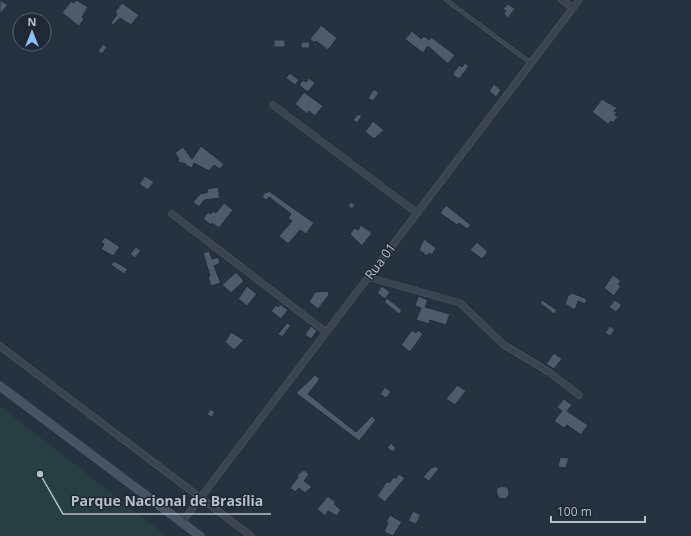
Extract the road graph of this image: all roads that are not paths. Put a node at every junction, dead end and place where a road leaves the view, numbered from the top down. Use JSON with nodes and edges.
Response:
{"nodes":[{"id":1,"x":446,"y":0,"type":"edge"},
{"id":2,"x":562,"y":0,"type":"edge"},
{"id":3,"x":579,"y":0,"type":"edge"},
{"id":4,"x":573,"y":8,"type":"junction"},
{"id":5,"x":531,"y":63,"type":"junction"},
{"id":6,"x":273,"y":105,"type":"dead end"},
{"id":7,"x":417,"y":213,"type":"junction"},
{"id":8,"x":172,"y":214,"type":"dead end"},
{"id":9,"x":368,"y":277,"type":"junction"},
{"id":10,"x":326,"y":332,"type":"junction"},
{"id":11,"x":0,"y":346,"type":"edge"},
{"id":12,"x":0,"y":386,"type":"edge"},
{"id":13,"x":579,"y":395,"type":"dead end"},
{"id":14,"x":201,"y":496,"type":"junction"},
{"id":15,"x":182,"y":522,"type":"junction"},
{"id":16,"x":200,"y":536,"type":"edge"},
{"id":17,"x":251,"y":536,"type":"edge"}],
"edges":[{"from":1,"to":5,"type":"lane"},
{"from":2,"to":4,"type":"street"},
{"from":3,"to":4,"type":"street","name":"Rua 01"},
{"from":4,"to":5,"type":"street","name":"Rua 01"},
{"from":5,"to":7,"type":"street","name":"Rua 01"},
{"from":6,"to":7,"type":"street"},
{"from":7,"to":9,"type":"street","name":"Rua 01"},
{"from":8,"to":10,"type":"street"},
{"from":9,"to":10,"type":"street","name":"Rua 01"},
{"from":9,"to":13,"type":"street"},
{"from":10,"to":14,"type":"street","name":"Rua 01"},
{"from":11,"to":14,"type":"street"},
{"from":12,"to":15,"type":"main road"},
{"from":14,"to":15,"type":"street","name":"Rua 01"},
{"from":14,"to":17,"type":"street"},
{"from":15,"to":16,"type":"main road"}]}
